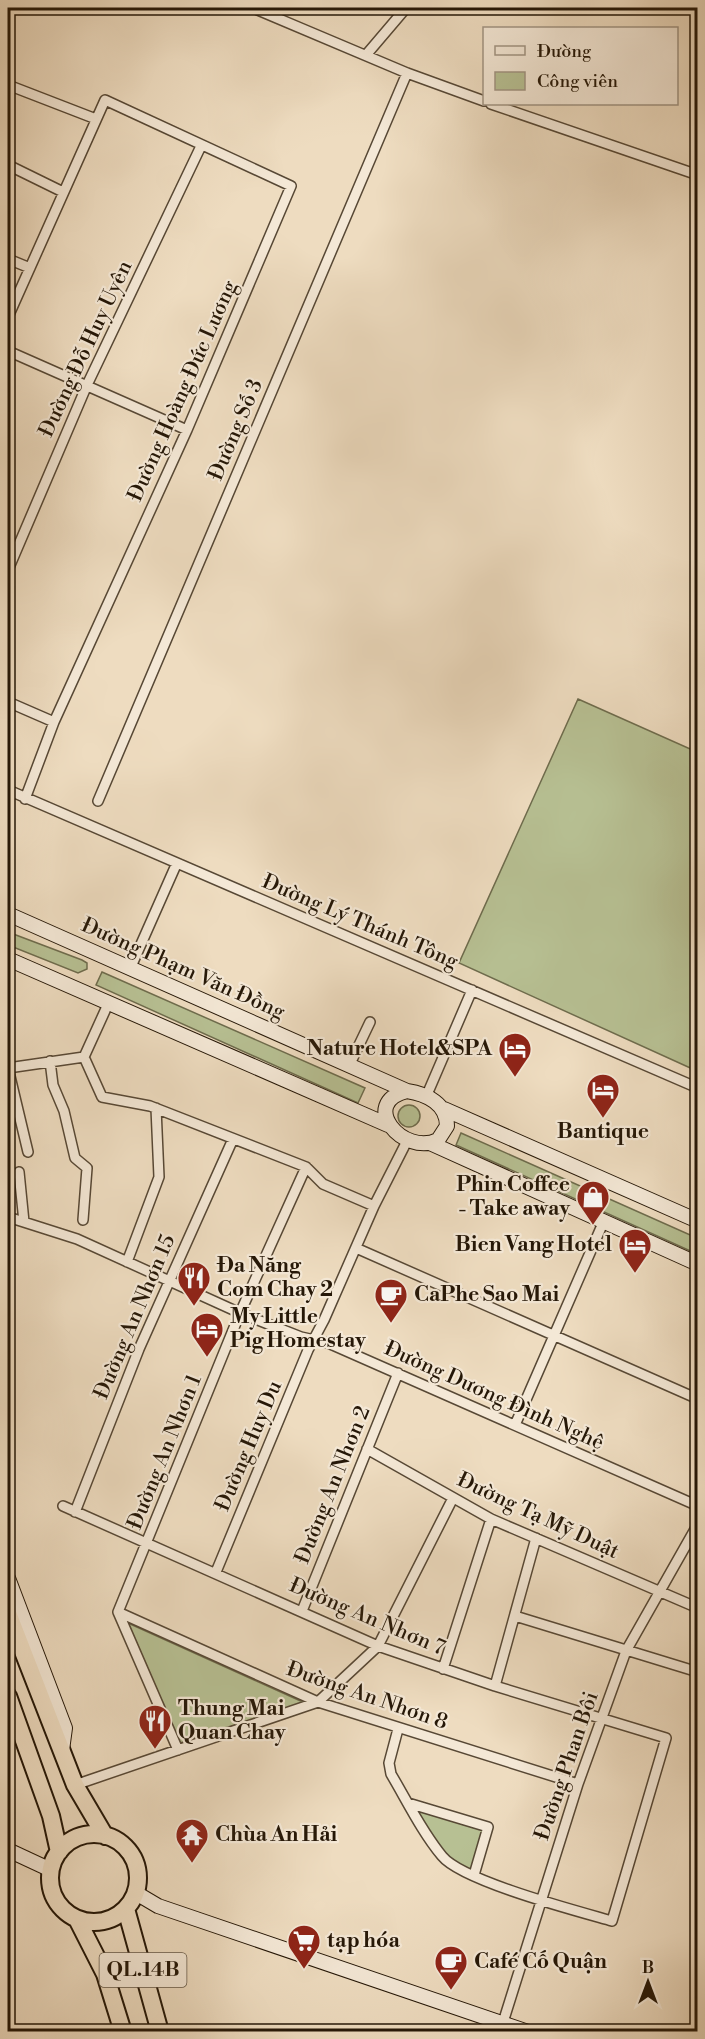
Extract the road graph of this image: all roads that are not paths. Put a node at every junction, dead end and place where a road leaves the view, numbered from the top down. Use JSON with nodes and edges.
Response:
{"nodes":[{"id":1,"x":253,"y":8,"type":"edge"},
{"id":2,"x":406,"y":8,"type":"edge"},
{"id":3,"x":366,"y":55,"type":"junction"},
{"id":4,"x":407,"y":73,"type":"junction"},
{"id":5,"x":8,"y":85,"type":"edge"},
{"id":6,"x":483,"y":101,"type":"edge"},
{"id":7,"x":494,"y":105,"type":"edge"},
{"id":8,"x":96,"y":119,"type":"junction"},
{"id":9,"x":201,"y":146,"type":"junction"},
{"id":10,"x":8,"y":165,"type":"edge"},
{"id":11,"x":698,"y":175,"type":"edge"},
{"id":12,"x":63,"y":192,"type":"junction"},
{"id":13,"x":8,"y":259,"type":"edge"},
{"id":14,"x":30,"y":267,"type":"junction"},
{"id":15,"x":8,"y":317,"type":"edge"},
{"id":16,"x":8,"y":351,"type":"edge"},
{"id":17,"x":87,"y":385,"type":"junction"},
{"id":18,"x":187,"y":429,"type":"junction"},
{"id":19,"x":8,"y":570,"type":"edge"},
{"id":20,"x":8,"y":702,"type":"edge"},
{"id":21,"x":54,"y":722,"type":"junction"},
{"id":22,"x":8,"y":790,"type":"edge"},
{"id":23,"x":25,"y":799,"type":"junction"},
{"id":24,"x":98,"y":801,"type":"dead end"},
{"id":25,"x":176,"y":865,"type":"junction"},
{"id":26,"x":8,"y":914,"type":"edge"},
{"id":27,"x":8,"y":959,"type":"edge"},
{"id":28,"x":130,"y":969,"type":"junction"},
{"id":29,"x":472,"y":990,"type":"junction"},
{"id":30,"x":109,"y":1002,"type":"junction"},
{"id":31,"x":370,"y":1022,"type":"dead end"},
{"id":32,"x":84,"y":1057,"type":"junction"},
{"id":33,"x":50,"y":1061,"type":"junction"},
{"id":34,"x":349,"y":1066,"type":"junction"},
{"id":35,"x":8,"y":1068,"type":"edge"},
{"id":36,"x":698,"y":1088,"type":"edge"},
{"id":37,"x":407,"y":1091,"type":"junction"},
{"id":38,"x":426,"y":1097,"type":"junction"},
{"id":39,"x":156,"y":1108,"type":"junction"},
{"id":40,"x":444,"y":1109,"type":"junction"},
{"id":41,"x":388,"y":1125,"type":"junction"},
{"id":42,"x":408,"y":1138,"type":"junction"},
{"id":43,"x":233,"y":1139,"type":"junction"},
{"id":44,"x":430,"y":1143,"type":"junction"},
{"id":45,"x":28,"y":1152,"type":"dead end"},
{"id":46,"x":306,"y":1167,"type":"junction"},
{"id":47,"x":19,"y":1172,"type":"dead end"},
{"id":48,"x":374,"y":1206,"type":"junction"},
{"id":49,"x":8,"y":1217,"type":"edge"},
{"id":50,"x":83,"y":1220,"type":"dead end"},
{"id":51,"x":698,"y":1221,"type":"edge"},
{"id":52,"x":24,"y":1222,"type":"junction"},
{"id":53,"x":603,"y":1223,"type":"junction"},
{"id":54,"x":356,"y":1248,"type":"junction"},
{"id":55,"x":127,"y":1262,"type":"junction"},
{"id":56,"x":698,"y":1264,"type":"edge"},
{"id":57,"x":170,"y":1281,"type":"junction"},
{"id":58,"x":240,"y":1312,"type":"junction"},
{"id":59,"x":556,"y":1336,"type":"junction"},
{"id":60,"x":314,"y":1339,"type":"junction"},
{"id":61,"x":398,"y":1373,"type":"junction"},
{"id":62,"x":698,"y":1399,"type":"edge"},
{"id":63,"x":515,"y":1425,"type":"junction"},
{"id":64,"x":367,"y":1449,"type":"junction"},
{"id":65,"x":453,"y":1498,"type":"junction"},
{"id":66,"x":63,"y":1506,"type":"dead end"},
{"id":67,"x":698,"y":1506,"type":"edge"},
{"id":68,"x":75,"y":1512,"type":"junction"},
{"id":69,"x":491,"y":1519,"type":"junction"},
{"id":70,"x":698,"y":1524,"type":"edge"},
{"id":71,"x":536,"y":1538,"type":"junction"},
{"id":72,"x":147,"y":1544,"type":"junction"},
{"id":73,"x":216,"y":1572,"type":"junction"},
{"id":74,"x":8,"y":1578,"type":"edge"},
{"id":75,"x":662,"y":1591,"type":"junction"},
{"id":76,"x":698,"y":1608,"type":"edge"},
{"id":77,"x":302,"y":1611,"type":"junction"},
{"id":78,"x":118,"y":1612,"type":"junction"},
{"id":79,"x":8,"y":1613,"type":"edge"},
{"id":80,"x":515,"y":1616,"type":"junction"},
{"id":81,"x":378,"y":1646,"type":"junction"},
{"id":82,"x":626,"y":1651,"type":"junction"},
{"id":83,"x":443,"y":1669,"type":"junction"},
{"id":84,"x":698,"y":1672,"type":"edge"},
{"id":85,"x":495,"y":1686,"type":"junction"},
{"id":86,"x":8,"y":1696,"type":"edge"},
{"id":87,"x":318,"y":1702,"type":"junction"},
{"id":88,"x":601,"y":1719,"type":"junction"},
{"id":89,"x":13,"y":1721,"type":"edge"},
{"id":90,"x":398,"y":1729,"type":"junction"},
{"id":91,"x":178,"y":1750,"type":"junction"},
{"id":92,"x":61,"y":1752,"type":"junction"},
{"id":93,"x":578,"y":1784,"type":"junction"},
{"id":94,"x":75,"y":1785,"type":"junction"},
{"id":95,"x":408,"y":1803,"type":"junction"},
{"id":96,"x":105,"y":1836,"type":"junction"},
{"id":97,"x":8,"y":1850,"type":"edge"},
{"id":98,"x":58,"y":1852,"type":"junction"},
{"id":99,"x":51,"y":1870,"type":"junction"},
{"id":100,"x":474,"y":1875,"type":"junction"},
{"id":101,"x":136,"y":1893,"type":"junction"},
{"id":102,"x":541,"y":1901,"type":"junction"},
{"id":103,"x":126,"y":1909,"type":"junction"},
{"id":104,"x":77,"y":1919,"type":"junction"},
{"id":105,"x":501,"y":2027,"type":"edge"},
{"id":106,"x":123,"y":2031,"type":"edge"},
{"id":107,"x":160,"y":2031,"type":"edge"},
{"id":108,"x":528,"y":2031,"type":"edge"}],
"edges":[{"from":1,"to":3,"type":"street"},
{"from":2,"to":3,"type":"street"},
{"from":3,"to":4,"type":"street"},
{"from":4,"to":6,"type":"street"},
{"from":4,"to":24,"type":"street","name":"Đường Số 3"},
{"from":5,"to":8,"type":"street"},
{"from":7,"to":11,"type":"street"},
{"from":8,"to":9,"type":"street","name":"Đường Hoàng Đức Lương"},
{"from":8,"to":12,"type":"street"},
{"from":9,"to":17,"type":"street","name":"Đường Đỗ Huy Uyên"},
{"from":9,"to":18,"type":"street","name":"Đường Hoàng Đức Lương"},
{"from":10,"to":12,"type":"street"},
{"from":12,"to":14,"type":"street"},
{"from":13,"to":14,"type":"street"},
{"from":14,"to":15,"type":"street"},
{"from":16,"to":17,"type":"street"},
{"from":17,"to":18,"type":"street"},
{"from":17,"to":19,"type":"street","name":"Đường Đỗ Huy Uyên"},
{"from":18,"to":21,"type":"street","name":"Đường Hoàng Đức Lương"},
{"from":20,"to":21,"type":"street"},
{"from":21,"to":23,"type":"street","name":"Đường Hoàng Đức Lương"},
{"from":22,"to":23,"type":"street","name":"Đường Lý Thánh Tông"},
{"from":23,"to":25,"type":"street","name":"Đường Lý Thánh Tông"},
{"from":25,"to":28,"type":"street"},
{"from":25,"to":29,"type":"street","name":"Đường Lý Thánh Tông"},
{"from":26,"to":28,"type":"main road","name":"Đường Phạm Văn Đồng"},
{"from":27,"to":30,"type":"main road"},
{"from":28,"to":34,"type":"main road","name":"Đường Phạm Văn Đồng"},
{"from":29,"to":36,"type":"street","name":"Đường Lý Thánh Tông"},
{"from":29,"to":38,"type":"street"},
{"from":30,"to":32,"type":"street"},
{"from":30,"to":41,"type":"main road"},
{"from":31,"to":34,"type":"street"},
{"from":32,"to":33,"type":"street"},
{"from":32,"to":39,"type":"street"},
{"from":33,"to":35,"type":"street"},
{"from":33,"to":50,"type":"street"},
{"from":34,"to":37,"type":"main road","name":"Đường Phạm Văn Đồng"},
{"from":35,"to":45,"type":"street"},
{"from":37,"to":38,"type":"main road"},
{"from":37,"to":41,"type":"main road"},
{"from":38,"to":40,"type":"main road"},
{"from":39,"to":43,"type":"street"},
{"from":39,"to":55,"type":"street"},
{"from":40,"to":44,"type":"main road"},
{"from":40,"to":51,"type":"main road"},
{"from":41,"to":42,"type":"main road"},
{"from":42,"to":44,"type":"main road"},
{"from":42,"to":48,"type":"street","name":"Đường Huy Du"},
{"from":43,"to":46,"type":"street"},
{"from":43,"to":57,"type":"street","name":"Đường An Nhơn 15"},
{"from":44,"to":53,"type":"main road"},
{"from":46,"to":48,"type":"street"},
{"from":46,"to":58,"type":"street","name":"Đường An Nhơn 1"},
{"from":47,"to":52,"type":"street"},
{"from":48,"to":54,"type":"street","name":"Đường Huy Du"},
{"from":49,"to":52,"type":"street","name":"Đường Dương Đình Nghệ"},
{"from":52,"to":55,"type":"street","name":"Đường Dương Đình Nghệ"},
{"from":53,"to":56,"type":"main road"},
{"from":53,"to":59,"type":"street"},
{"from":54,"to":59,"type":"street"},
{"from":54,"to":60,"type":"street","name":"Đường Huy Du"},
{"from":55,"to":57,"type":"street","name":"Đường Dương Đình Nghệ"},
{"from":57,"to":58,"type":"street","name":"Đường Dương Đình Nghệ"},
{"from":57,"to":68,"type":"street","name":"Đường An Nhơn 15"},
{"from":58,"to":60,"type":"street","name":"Đường Dương Đình Nghệ"},
{"from":58,"to":72,"type":"street","name":"Đường An Nhơn 1"},
{"from":59,"to":62,"type":"street"},
{"from":59,"to":63,"type":"street"},
{"from":60,"to":61,"type":"street","name":"Đường Dương Đình Nghệ"},
{"from":60,"to":73,"type":"street","name":"Đường Huy Du"},
{"from":61,"to":63,"type":"street","name":"Đường Dương Đình Nghệ"},
{"from":61,"to":64,"type":"street","name":"Đường An Nhơn 2"},
{"from":63,"to":67,"type":"street","name":"Đường Dương Đình Nghệ"},
{"from":64,"to":65,"type":"street","name":"Đường Tạ Mỹ Duật"},
{"from":64,"to":77,"type":"street","name":"Đường An Nhơn 2"},
{"from":65,"to":69,"type":"street","name":"Đường Tạ Mỹ Duật"},
{"from":65,"to":81,"type":"street"},
{"from":66,"to":68,"type":"street","name":"Đường An Nhơn 7"},
{"from":68,"to":72,"type":"street","name":"Đường An Nhơn 7"},
{"from":69,"to":71,"type":"street","name":"Đường Tạ Mỹ Duật"},
{"from":69,"to":83,"type":"street"},
{"from":70,"to":75,"type":"street","name":"Đường Phan Bôi"},
{"from":71,"to":75,"type":"street","name":"Đường Tạ Mỹ Duật"},
{"from":71,"to":80,"type":"street"},
{"from":72,"to":73,"type":"street","name":"Đường An Nhơn 7"},
{"from":72,"to":78,"type":"street","name":"Đường An Nhơn 1"},
{"from":73,"to":77,"type":"street","name":"Đường An Nhơn 7"},
{"from":74,"to":92,"type":"main road"},
{"from":75,"to":76,"type":"street","name":"Đường Tạ Mỹ Duật"},
{"from":75,"to":82,"type":"street","name":"Đường Phan Bôi"},
{"from":77,"to":81,"type":"street","name":"Đường An Nhơn 7"},
{"from":78,"to":87,"type":"street","name":"Đường An Nhơn 8"},
{"from":78,"to":91,"type":"street"},
{"from":79,"to":92,"type":"highway"},
{"from":80,"to":82,"type":"street"},
{"from":80,"to":85,"type":"street"},
{"from":81,"to":83,"type":"street","name":"Đường An Nhơn 7"},
{"from":81,"to":87,"type":"street"},
{"from":82,"to":84,"type":"street"},
{"from":82,"to":88,"type":"street","name":"Đường Phan Bôi"},
{"from":83,"to":85,"type":"street","name":"Đường An Nhơn 7"},
{"from":85,"to":88,"type":"street","name":"Đường An Nhơn 7"},
{"from":86,"to":89,"type":"highway"},
{"from":87,"to":90,"type":"street","name":"Đường An Nhơn 8"},
{"from":87,"to":91,"type":"street"},
{"from":88,"to":93,"type":"street","name":"Đường Phan Bôi"},
{"from":88,"to":102,"type":"street","name":"Đường An Nhơn 7"},
{"from":89,"to":98,"type":"highway"},
{"from":90,"to":93,"type":"street","name":"Đường An Nhơn 8"},
{"from":90,"to":95,"type":"street"},
{"from":91,"to":94,"type":"street"},
{"from":92,"to":94,"type":"highway"},
{"from":93,"to":102,"type":"street","name":"Đường Phan Bôi"},
{"from":94,"to":96,"type":"highway"},
{"from":95,"to":100,"type":"street"},
{"from":95,"to":100,"type":"street"},
{"from":96,"to":98,"type":"highway"},
{"from":96,"to":101,"type":"highway"},
{"from":97,"to":99,"type":"main road"},
{"from":98,"to":99,"type":"highway"},
{"from":99,"to":104,"type":"highway"},
{"from":100,"to":102,"type":"street"},
{"from":101,"to":103,"type":"highway"},
{"from":101,"to":105,"type":"main road"},
{"from":102,"to":105,"type":"street","name":"Đường Phan Bôi"},
{"from":103,"to":104,"type":"highway"},
{"from":103,"to":107,"type":"highway","number":"QL.14B"},
{"from":104,"to":106,"type":"highway","number":"QL.14B"},
{"from":105,"to":108,"type":"main road"}]}
